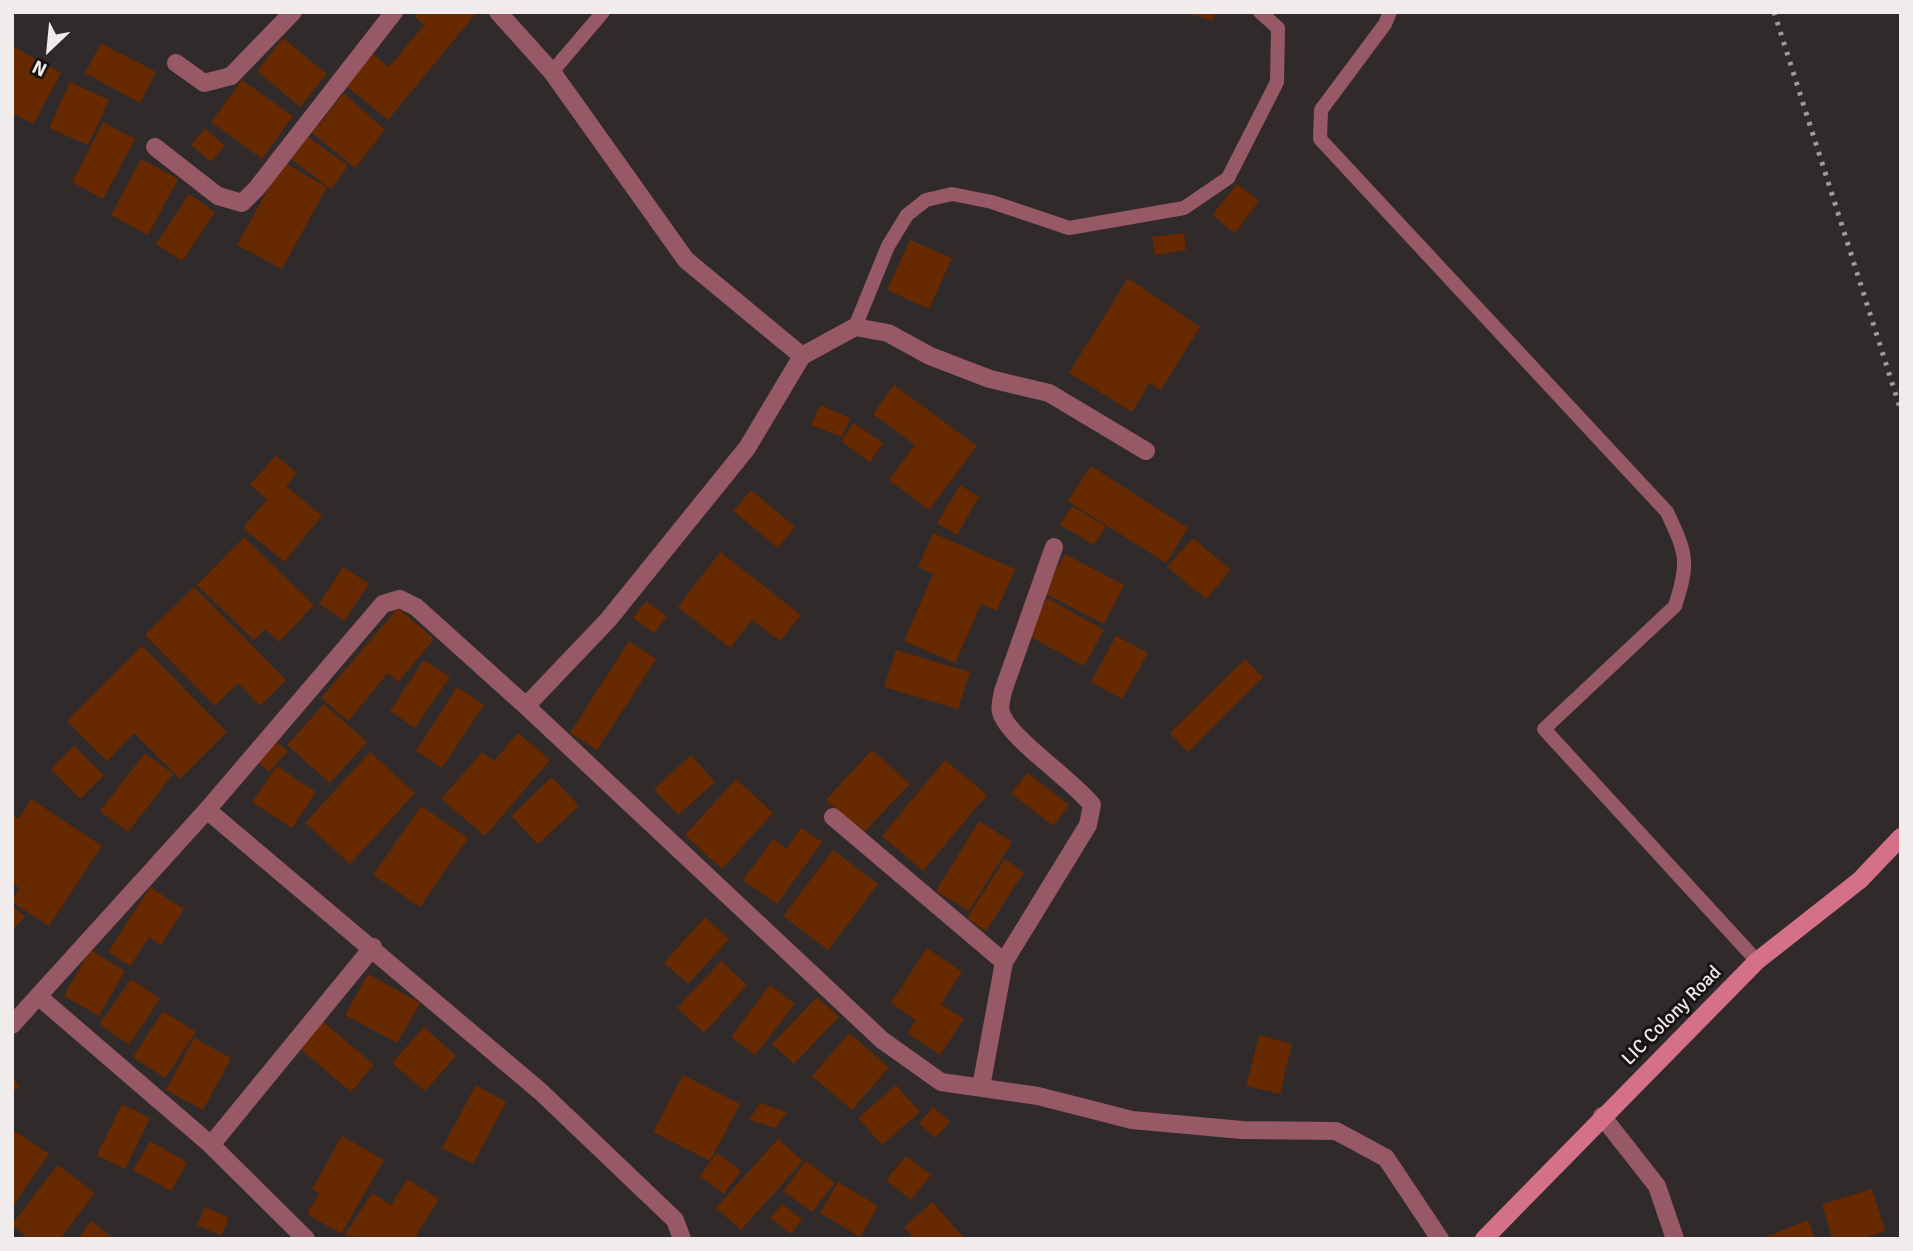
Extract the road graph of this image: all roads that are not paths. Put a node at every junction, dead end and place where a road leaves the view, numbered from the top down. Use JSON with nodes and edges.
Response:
{"nodes":[{"id":1,"x":293,"y":12,"type":"edge"},
{"id":2,"x":394,"y":12,"type":"edge"},
{"id":3,"x":498,"y":12,"type":"edge"},
{"id":4,"x":603,"y":12,"type":"edge"},
{"id":5,"x":1261,"y":12,"type":"edge"},
{"id":6,"x":1390,"y":12,"type":"edge"},
{"id":7,"x":176,"y":63,"type":"dead end"},
{"id":8,"x":552,"y":72,"type":"junction"},
{"id":9,"x":155,"y":147,"type":"dead end"},
{"id":10,"x":855,"y":327,"type":"junction"},
{"id":11,"x":802,"y":356,"type":"junction"},
{"id":12,"x":1146,"y":451,"type":"dead end"},
{"id":13,"x":1054,"y":547,"type":"dead end"},
{"id":14,"x":526,"y":706,"type":"junction"},
{"id":15,"x":207,"y":810,"type":"junction"},
{"id":16,"x":833,"y":817,"type":"dead end"},
{"id":17,"x":1901,"y":837,"type":"edge"},
{"id":18,"x":373,"y":947,"type":"junction"},
{"id":19,"x":1757,"y":961,"type":"junction"},
{"id":20,"x":1004,"y":962,"type":"junction"},
{"id":21,"x":38,"y":996,"type":"junction"},
{"id":22,"x":12,"y":1025,"type":"edge"},
{"id":23,"x":981,"y":1087,"type":"junction"},
{"id":24,"x":1602,"y":1116,"type":"junction"},
{"id":25,"x":211,"y":1145,"type":"junction"},
{"id":26,"x":306,"y":1239,"type":"edge"},
{"id":27,"x":682,"y":1239,"type":"edge"},
{"id":28,"x":1440,"y":1239,"type":"edge"},
{"id":29,"x":1484,"y":1239,"type":"edge"},
{"id":30,"x":1675,"y":1239,"type":"edge"}],
"edges":[{"from":1,"to":7,"type":"street"},
{"from":2,"to":9,"type":"street"},
{"from":3,"to":8,"type":"street"},
{"from":4,"to":8,"type":"lane"},
{"from":5,"to":10,"type":"lane"},
{"from":6,"to":19,"type":"lane"},
{"from":8,"to":11,"type":"street"},
{"from":10,"to":11,"type":"street"},
{"from":10,"to":12,"type":"street"},
{"from":11,"to":14,"type":"street"},
{"from":13,"to":20,"type":"street"},
{"from":14,"to":15,"type":"street"},
{"from":14,"to":23,"type":"street"},
{"from":15,"to":18,"type":"street"},
{"from":15,"to":21,"type":"street"},
{"from":16,"to":20,"type":"street"},
{"from":17,"to":19,"type":"main road","name":"LIC Colony Road"},
{"from":18,"to":25,"type":"street"},
{"from":18,"to":27,"type":"street"},
{"from":19,"to":24,"type":"main road","name":"LIC Colony Road"},
{"from":20,"to":23,"type":"street"},
{"from":21,"to":22,"type":"street"},
{"from":21,"to":25,"type":"street"},
{"from":23,"to":28,"type":"street"},
{"from":24,"to":29,"type":"main road","name":"LIC Colony Road"},
{"from":24,"to":30,"type":"street"},
{"from":25,"to":26,"type":"street"}]}
